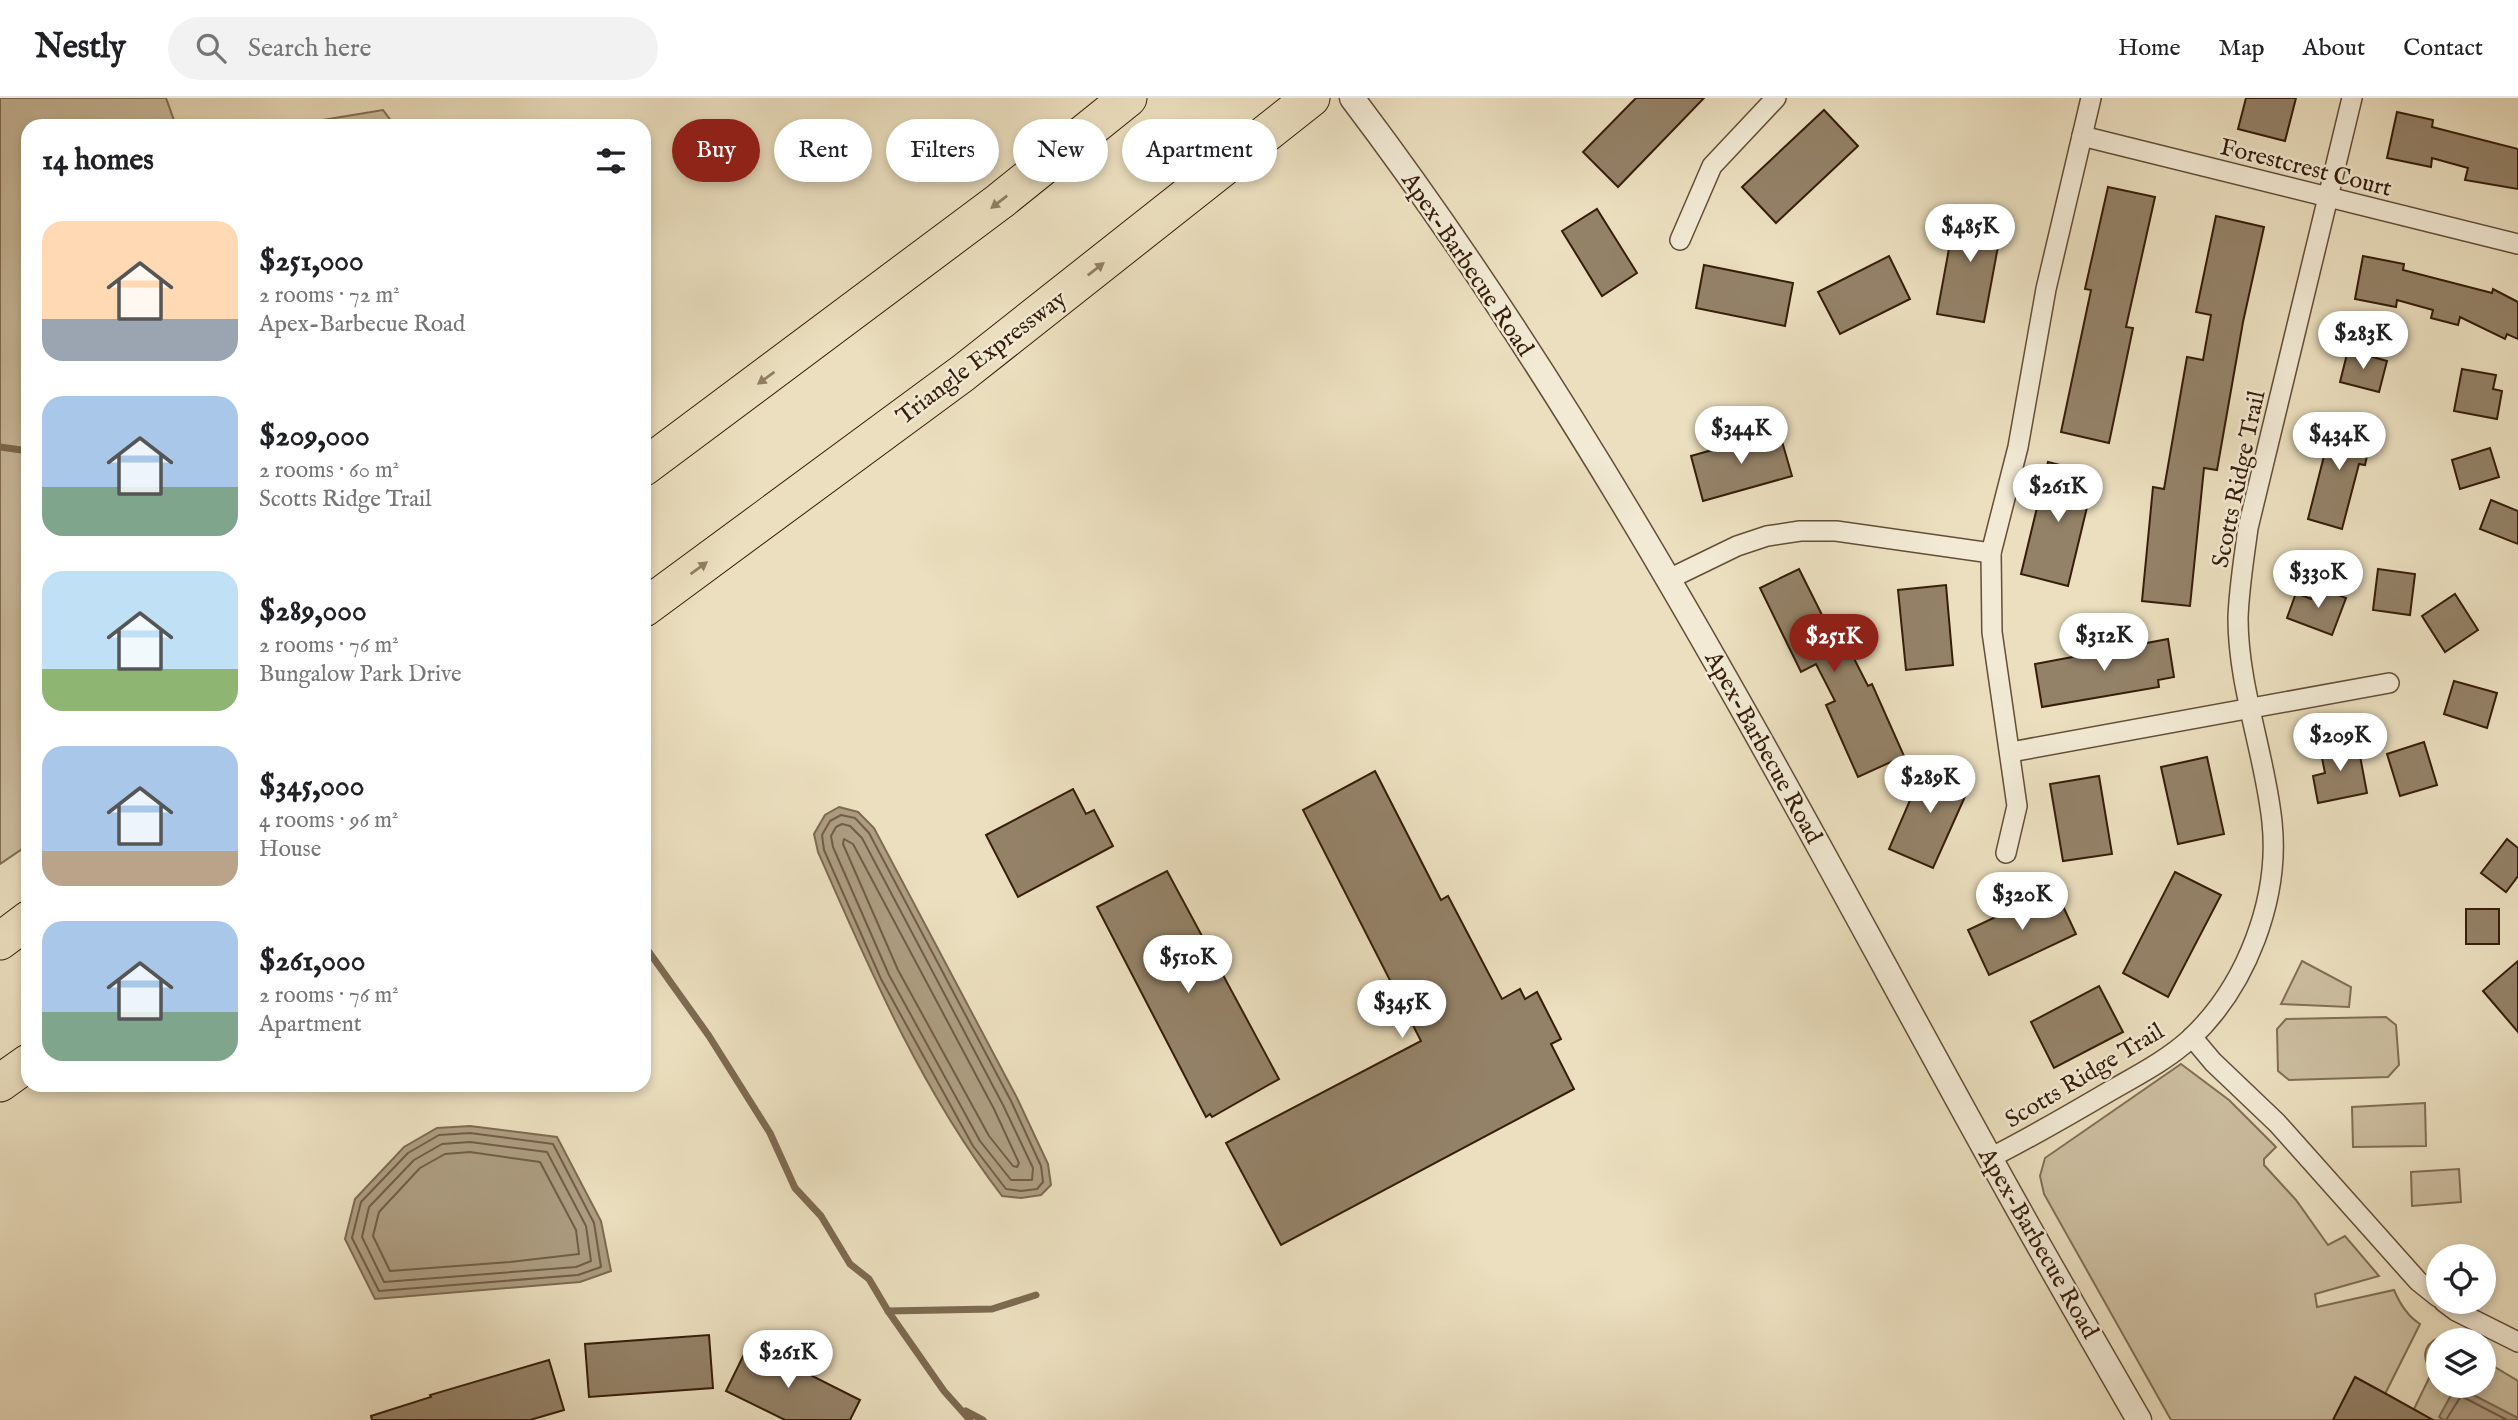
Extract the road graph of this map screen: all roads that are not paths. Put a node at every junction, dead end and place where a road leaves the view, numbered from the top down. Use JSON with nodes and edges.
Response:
{"nodes":[{"id":1,"x":1128,"y":98,"type":"edge"},
{"id":2,"x":1311,"y":98,"type":"edge"},
{"id":3,"x":1352,"y":98,"type":"edge"},
{"id":4,"x":1776,"y":98,"type":"edge"},
{"id":5,"x":2091,"y":98,"type":"edge"},
{"id":6,"x":2352,"y":98,"type":"edge"},
{"id":7,"x":2082,"y":136,"type":"junction"},
{"id":8,"x":2326,"y":197,"type":"junction"},
{"id":9,"x":1680,"y":240,"type":"dead end"},
{"id":10,"x":2518,"y":244,"type":"edge"},
{"id":11,"x":651,"y":462,"type":"edge"},
{"id":12,"x":1991,"y":553,"type":"junction"},
{"id":13,"x":1669,"y":579,"type":"junction"},
{"id":14,"x":651,"y":603,"type":"edge"},
{"id":15,"x":2389,"y":683,"type":"dead end"},
{"id":16,"x":2250,"y":707,"type":"junction"},
{"id":17,"x":2011,"y":752,"type":"junction"},
{"id":18,"x":2006,"y":853,"type":"dead end"},
{"id":19,"x":21,"y":925,"type":"edge"},
{"id":20,"x":0,"y":941,"type":"edge"},
{"id":21,"x":2192,"y":1037,"type":"junction"},
{"id":22,"x":21,"y":1068,"type":"edge"},
{"id":23,"x":0,"y":1083,"type":"edge"},
{"id":24,"x":1990,"y":1158,"type":"junction"},
{"id":25,"x":2426,"y":1286,"type":"edge"},
{"id":26,"x":2462,"y":1314,"type":"edge"},
{"id":27,"x":2518,"y":1342,"type":"edge"},
{"id":28,"x":2139,"y":1420,"type":"edge"}],
"edges":[{"from":1,"to":11,"type":"highway","one_way":true},
{"from":14,"to":2,"type":"highway","name":"Triangle Expressway","one_way":true},
{"from":3,"to":13,"type":"street","name":"Apex-Barbecue Road"},
{"from":4,"to":9,"type":"street"},
{"from":5,"to":7,"type":"street"},
{"from":6,"to":8,"type":"street","name":"Scotts Ridge Trail"},
{"from":7,"to":8,"type":"street","name":"Forestcrest Court"},
{"from":7,"to":12,"type":"street"},
{"from":8,"to":10,"type":"street","name":"Forestcrest Court"},
{"from":8,"to":16,"type":"street","name":"Scotts Ridge Trail"},
{"from":12,"to":13,"type":"street"},
{"from":12,"to":17,"type":"street"},
{"from":13,"to":24,"type":"street","name":"Apex-Barbecue Road"},
{"from":15,"to":16,"type":"street"},
{"from":16,"to":17,"type":"street"},
{"from":16,"to":21,"type":"street","name":"Scotts Ridge Trail"},
{"from":17,"to":18,"type":"street"},
{"from":19,"to":20,"type":"highway"},
{"from":21,"to":24,"type":"street","name":"Scotts Ridge Trail"},
{"from":21,"to":25,"type":"street"},
{"from":22,"to":23,"type":"highway"},
{"from":24,"to":28,"type":"street","name":"Apex-Barbecue Road"},
{"from":26,"to":27,"type":"street"}]}
